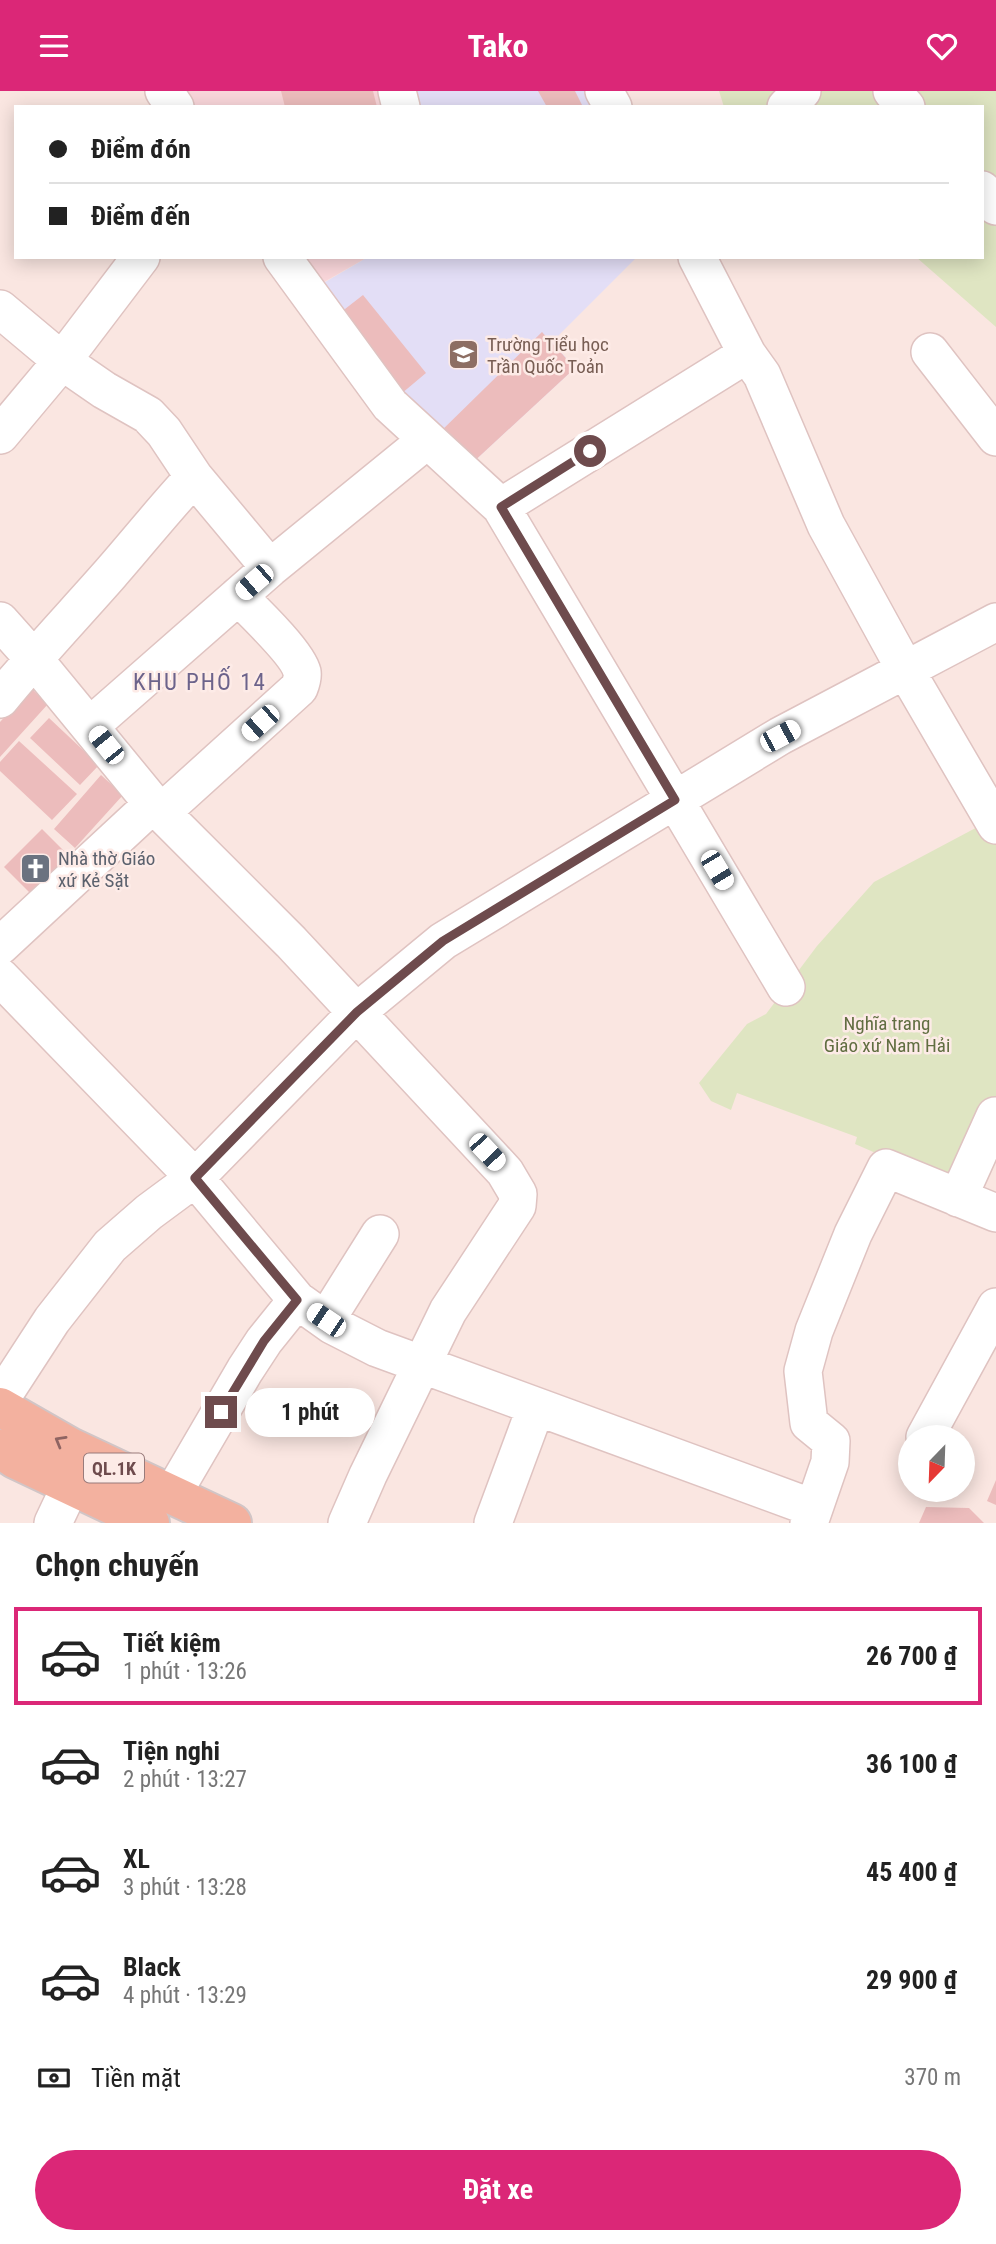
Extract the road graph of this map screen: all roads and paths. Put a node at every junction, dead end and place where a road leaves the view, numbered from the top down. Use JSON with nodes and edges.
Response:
{"nodes":[{"id":1,"x":802,"y":91,"type":"edge"},
{"id":2,"x":892,"y":91,"type":"edge"},
{"id":3,"x":788,"y":105,"type":"edge"},
{"id":4,"x":904,"y":105,"type":"edge"},
{"id":5,"x":984,"y":192,"type":"edge"},
{"id":6,"x":996,"y":205,"type":"edge"},
{"id":7,"x":139,"y":259,"type":"edge"},
{"id":8,"x":283,"y":259,"type":"edge"},
{"id":9,"x":698,"y":259,"type":"edge"},
{"id":10,"x":0,"y":309,"type":"edge"},
{"id":11,"x":930,"y":352,"type":"dead end"},
{"id":12,"x":747,"y":353,"type":"junction"},
{"id":13,"x":62,"y":361,"type":"junction"},
{"id":14,"x":0,"y":435,"type":"edge"},
{"id":15,"x":996,"y":437,"type":"edge"},
{"id":16,"x":427,"y":440,"type":"junction"},
{"id":17,"x":194,"y":477,"type":"junction"},
{"id":18,"x":501,"y":507,"type":"junction"},
{"id":19,"x":270,"y":568,"type":"junction"},
{"id":20,"x":238,"y":596,"type":"junction"},
{"id":21,"x":0,"y":621,"type":"edge"},
{"id":22,"x":996,"y":622,"type":"edge"},
{"id":23,"x":33,"y":658,"type":"junction"},
{"id":24,"x":905,"y":669,"type":"junction"},
{"id":25,"x":0,"y":699,"type":"edge"},
{"id":26,"x":90,"y":726,"type":"junction"},
{"id":27,"x":675,"y":800,"type":"junction"},
{"id":28,"x":158,"y":808,"type":"junction"},
{"id":29,"x":996,"y":825,"type":"edge"},
{"id":30,"x":0,"y":946,"type":"edge"},
{"id":31,"x":0,"y":977,"type":"edge"},
{"id":32,"x":786,"y":987,"type":"dead end"},
{"id":33,"x":357,"y":1012,"type":"junction"},
{"id":34,"x":995,"y":1117,"type":"edge"},
{"id":35,"x":195,"y":1178,"type":"junction"},
{"id":36,"x":958,"y":1198,"type":"junction"},
{"id":37,"x":996,"y":1213,"type":"edge"},
{"id":38,"x":380,"y":1234,"type":"dead end"},
{"id":39,"x":996,"y":1307,"type":"edge"},
{"id":40,"x":311,"y":1310,"type":"junction"},
{"id":41,"x":423,"y":1365,"type":"junction"},
{"id":42,"x":0,"y":1401,"type":"edge"},
{"id":43,"x":0,"y":1406,"type":"edge"},
{"id":44,"x":536,"y":1406,"type":"junction"},
{"id":45,"x":932,"y":1425,"type":"edge"},
{"id":46,"x":0,"y":1449,"type":"edge"},
{"id":47,"x":71,"y":1485,"type":"junction"},
{"id":48,"x":161,"y":1509,"type":"edge"},
{"id":49,"x":811,"y":1516,"type":"edge"},
{"id":50,"x":53,"y":1523,"type":"edge"},
{"id":51,"x":232,"y":1523,"type":"edge"},
{"id":52,"x":347,"y":1523,"type":"edge"},
{"id":53,"x":492,"y":1523,"type":"edge"}],
"edges":[{"from":1,"to":3,"type":"street"},
{"from":2,"to":4,"type":"street"},
{"from":5,"to":6,"type":"street"},
{"from":7,"to":13,"type":"street"},
{"from":8,"to":16,"type":"street"},
{"from":9,"to":12,"type":"street"},
{"from":10,"to":13,"type":"street"},
{"from":11,"to":15,"type":"street"},
{"from":12,"to":18,"type":"street"},
{"from":12,"to":24,"type":"street"},
{"from":13,"to":14,"type":"street"},
{"from":13,"to":17,"type":"street"},
{"from":16,"to":18,"type":"street"},
{"from":16,"to":19,"type":"street"},
{"from":17,"to":19,"type":"street"},
{"from":17,"to":23,"type":"street"},
{"from":18,"to":27,"type":"street"},
{"from":19,"to":20,"type":"street"},
{"from":20,"to":26,"type":"street"},
{"from":20,"to":28,"type":"street"},
{"from":21,"to":23,"type":"street"},
{"from":22,"to":24,"type":"street"},
{"from":23,"to":25,"type":"street"},
{"from":23,"to":26,"type":"street"},
{"from":24,"to":27,"type":"street"},
{"from":24,"to":29,"type":"street"},
{"from":26,"to":28,"type":"street"},
{"from":27,"to":32,"type":"street"},
{"from":27,"to":33,"type":"street"},
{"from":28,"to":30,"type":"street"},
{"from":28,"to":33,"type":"street"},
{"from":31,"to":35,"type":"street"},
{"from":33,"to":35,"type":"street"},
{"from":33,"to":41,"type":"street"},
{"from":34,"to":36,"type":"street"},
{"from":35,"to":40,"type":"street"},
{"from":35,"to":42,"type":"street"},
{"from":36,"to":37,"type":"street"},
{"from":36,"to":49,"type":"street"},
{"from":38,"to":40,"type":"street"},
{"from":39,"to":45,"type":"street"},
{"from":40,"to":41,"type":"street"},
{"from":40,"to":48,"type":"street"},
{"from":41,"to":44,"type":"street"},
{"from":41,"to":52,"type":"street"},
{"from":48,"to":43,"type":"main road","number":"QL.1K","one_way":true},
{"from":44,"to":49,"type":"street"},
{"from":44,"to":53,"type":"street"},
{"from":46,"to":47,"type":"main road","number":"QL.1K"},
{"from":47,"to":48,"type":"main road","number":"QL.1K"},
{"from":47,"to":50,"type":"street"},
{"from":48,"to":51,"type":"main road","number":"QL.1K"}]}
